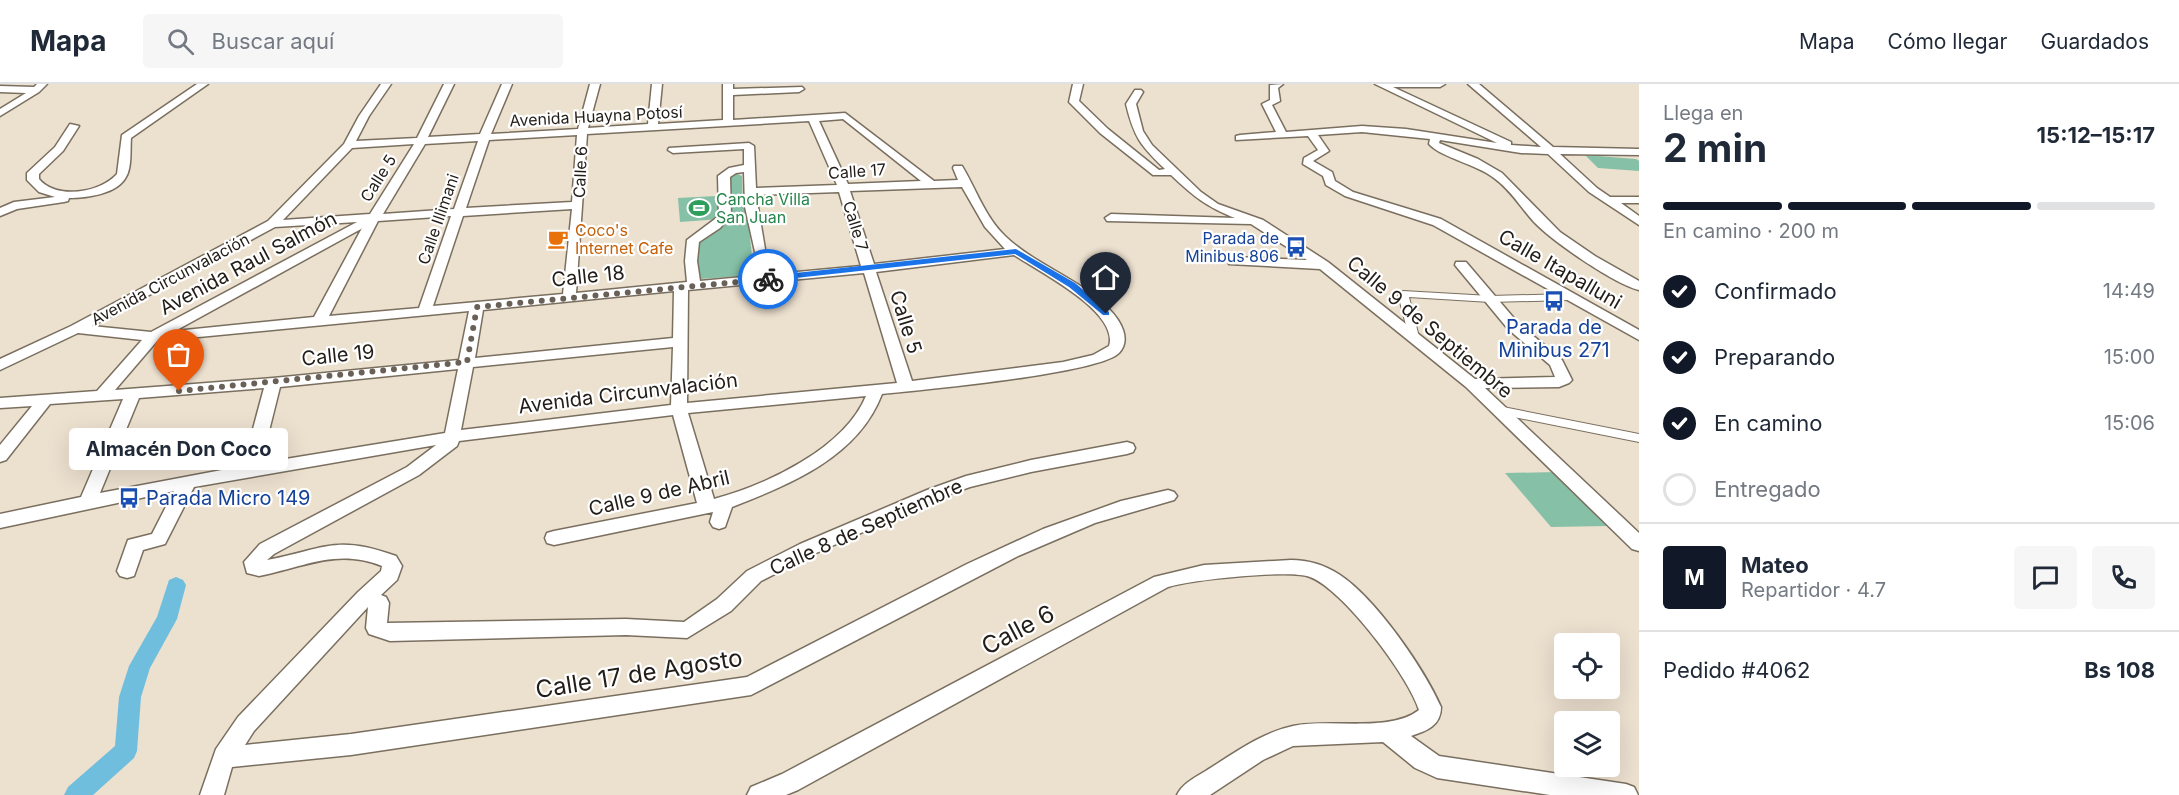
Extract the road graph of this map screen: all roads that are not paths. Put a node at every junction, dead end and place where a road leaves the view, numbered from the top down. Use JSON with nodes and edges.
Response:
{"nodes":[{"id":1,"x":203,"y":84,"type":"edge"},
{"id":2,"x":386,"y":84,"type":"edge"},
{"id":3,"x":449,"y":84,"type":"edge"},
{"id":4,"x":507,"y":84,"type":"edge"},
{"id":5,"x":595,"y":84,"type":"edge"},
{"id":6,"x":657,"y":84,"type":"edge"},
{"id":7,"x":1078,"y":84,"type":"edge"},
{"id":8,"x":1380,"y":84,"type":"edge"},
{"id":9,"x":1440,"y":84,"type":"edge"},
{"id":10,"x":1473,"y":84,"type":"edge"},
{"id":11,"x":1271,"y":85,"type":"edge"},
{"id":12,"x":39,"y":87,"type":"edge"},
{"id":13,"x":727,"y":88,"type":"edge"},
{"id":14,"x":0,"y":89,"type":"edge"},
{"id":15,"x":799,"y":89,"type":"dead end"},
{"id":16,"x":1138,"y":92,"type":"dead end"},
{"id":17,"x":0,"y":113,"type":"edge"},
{"id":18,"x":813,"y":118,"type":"junction"},
{"id":19,"x":728,"y":123,"type":"junction"},
{"id":20,"x":74,"y":126,"type":"dead end"},
{"id":21,"x":653,"y":128,"type":"junction"},
{"id":22,"x":582,"y":132,"type":"junction"},
{"id":23,"x":1310,"y":132,"type":"junction"},
{"id":24,"x":1282,"y":134,"type":"junction"},
{"id":25,"x":1435,"y":137,"type":"junction"},
{"id":26,"x":484,"y":138,"type":"junction"},
{"id":27,"x":1240,"y":138,"type":"dead end"},
{"id":28,"x":422,"y":141,"type":"junction"},
{"id":29,"x":349,"y":145,"type":"junction"},
{"id":30,"x":673,"y":150,"type":"dead end"},
{"id":31,"x":1521,"y":150,"type":"junction"},
{"id":32,"x":1549,"y":150,"type":"junction"},
{"id":33,"x":1639,"y":152,"type":"edge"},
{"id":34,"x":749,"y":168,"type":"junction"},
{"id":35,"x":958,"y":168,"type":"dead end"},
{"id":36,"x":1173,"y":172,"type":"junction"},
{"id":37,"x":929,"y":182,"type":"junction"},
{"id":38,"x":965,"y":183,"type":"junction"},
{"id":39,"x":844,"y":189,"type":"junction"},
{"id":40,"x":750,"y":192,"type":"junction"},
{"id":41,"x":87,"y":193,"type":"junction"},
{"id":42,"x":1608,"y":200,"type":"junction"},
{"id":43,"x":1639,"y":200,"type":"edge"},
{"id":44,"x":578,"y":205,"type":"junction"},
{"id":45,"x":0,"y":212,"type":"edge"},
{"id":46,"x":457,"y":212,"type":"junction"},
{"id":47,"x":1112,"y":218,"type":"dead end"},
{"id":48,"x":373,"y":220,"type":"junction"},
{"id":49,"x":1639,"y":220,"type":"edge"},
{"id":50,"x":1259,"y":223,"type":"junction"},
{"id":51,"x":272,"y":224,"type":"junction"},
{"id":52,"x":759,"y":249,"type":"dead end"},
{"id":53,"x":1016,"y":251,"type":"junction"},
{"id":54,"x":1234,"y":261,"type":"dead end"},
{"id":55,"x":1461,"y":264,"type":"dead end"},
{"id":56,"x":1323,"y":265,"type":"junction"},
{"id":57,"x":868,"y":269,"type":"junction"},
{"id":58,"x":688,"y":286,"type":"junction"},
{"id":59,"x":1639,"y":286,"type":"edge"},
{"id":60,"x":1568,"y":297,"type":"junction"},
{"id":61,"x":569,"y":298,"type":"junction"},
{"id":62,"x":1490,"y":298,"type":"junction"},
{"id":63,"x":477,"y":307,"type":"junction"},
{"id":64,"x":424,"y":312,"type":"junction"},
{"id":65,"x":319,"y":322,"type":"junction"},
{"id":66,"x":76,"y":329,"type":"junction"},
{"id":67,"x":1639,"y":336,"type":"edge"},
{"id":68,"x":153,"y":337,"type":"junction"},
{"id":69,"x":1414,"y":337,"type":"junction"},
{"id":70,"x":680,"y":342,"type":"junction"},
{"id":71,"x":467,"y":362,"type":"junction"},
{"id":72,"x":0,"y":365,"type":"edge"},
{"id":73,"x":273,"y":383,"type":"junction"},
{"id":74,"x":1471,"y":384,"type":"junction"},
{"id":75,"x":906,"y":387,"type":"junction"},
{"id":76,"x":876,"y":391,"type":"junction"},
{"id":77,"x":132,"y":395,"type":"junction"},
{"id":78,"x":100,"y":397,"type":"junction"},
{"id":79,"x":44,"y":401,"type":"junction"},
{"id":80,"x":0,"y":403,"type":"edge"},
{"id":81,"x":679,"y":408,"type":"junction"},
{"id":82,"x":1498,"y":410,"type":"junction"},
{"id":83,"x":453,"y":437,"type":"junction"},
{"id":84,"x":1639,"y":438,"type":"edge"},
{"id":85,"x":1127,"y":448,"type":"dead end"},
{"id":86,"x":0,"y":456,"type":"edge"},
{"id":87,"x":250,"y":471,"type":"junction"},
{"id":88,"x":187,"y":483,"type":"junction"},
{"id":89,"x":1168,"y":496,"type":"dead end"},
{"id":90,"x":88,"y":502,"type":"junction"},
{"id":91,"x":716,"y":505,"type":"junction"},
{"id":92,"x":0,"y":521,"type":"edge"},
{"id":93,"x":719,"y":522,"type":"dead end"},
{"id":94,"x":554,"y":538,"type":"dead end"},
{"id":95,"x":1639,"y":544,"type":"edge"},
{"id":96,"x":127,"y":571,"type":"dead end"},
{"id":97,"x":365,"y":598,"type":"junction"},
{"id":98,"x":1388,"y":732,"type":"junction"},
{"id":99,"x":224,"y":757,"type":"junction"},
{"id":100,"x":212,"y":795,"type":"edge"},
{"id":101,"x":759,"y":795,"type":"edge"},
{"id":102,"x":1189,"y":795,"type":"edge"},
{"id":103,"x":1626,"y":795,"type":"edge"}],
"edges":[{"from":1,"to":41,"type":"street"},
{"from":2,"to":29,"type":"street","name":"Avenida Circunvalación"},
{"from":3,"to":28,"type":"street","name":"Calle 5"},
{"from":4,"to":26,"type":"street","name":"Calle Illimani"},
{"from":5,"to":22,"type":"street","name":"Calle 6"},
{"from":6,"to":21,"type":"street"},
{"from":7,"to":36,"type":"street"},
{"from":8,"to":9,"type":"street"},
{"from":8,"to":31,"type":"street"},
{"from":10,"to":32,"type":"street"},
{"from":11,"to":24,"type":"street"},
{"from":12,"to":14,"type":"street"},
{"from":12,"to":17,"type":"street"},
{"from":13,"to":15,"type":"street"},
{"from":13,"to":19,"type":"street"},
{"from":16,"to":36,"type":"street","name":"Calle 9 de Septiembre"},
{"from":18,"to":19,"type":"street","name":"Avenida Huayna Potosí"},
{"from":18,"to":37,"type":"street","name":"Avenida Huayna Potosí"},
{"from":18,"to":39,"type":"street","name":"Calle 7"},
{"from":19,"to":21,"type":"street","name":"Avenida Huayna Potosí"},
{"from":20,"to":41,"type":"street"},
{"from":21,"to":22,"type":"street","name":"Avenida Huayna Potosí"},
{"from":22,"to":26,"type":"street","name":"Avenida Huayna Potosí"},
{"from":22,"to":44,"type":"street","name":"Calle 6"},
{"from":23,"to":24,"type":"street"},
{"from":23,"to":25,"type":"street"},
{"from":23,"to":60,"type":"street","name":"Calle Itapalluni"},
{"from":24,"to":27,"type":"street"},
{"from":25,"to":31,"type":"street"},
{"from":25,"to":59,"type":"street"},
{"from":26,"to":28,"type":"street","name":"Avenida Huayna Potosí"},
{"from":26,"to":46,"type":"street","name":"Calle Illimani"},
{"from":28,"to":29,"type":"street","name":"Avenida Huayna Potosí"},
{"from":28,"to":48,"type":"street","name":"Calle 5"},
{"from":29,"to":51,"type":"street","name":"Avenida Circunvalación"},
{"from":30,"to":34,"type":"street"},
{"from":31,"to":32,"type":"street"},
{"from":32,"to":33,"type":"street"},
{"from":32,"to":42,"type":"street"},
{"from":34,"to":40,"type":"street"},
{"from":34,"to":58,"type":"street"},
{"from":35,"to":38,"type":"street"},
{"from":36,"to":50,"type":"street","name":"Calle 9 de Septiembre"},
{"from":37,"to":38,"type":"street","name":"Calle 17"},
{"from":37,"to":39,"type":"street","name":"Calle 17"},
{"from":38,"to":53,"type":"street"},
{"from":39,"to":40,"type":"street","name":"Calle 17"},
{"from":39,"to":57,"type":"street","name":"Calle 7"},
{"from":40,"to":52,"type":"street"},
{"from":41,"to":45,"type":"street"},
{"from":42,"to":43,"type":"street"},
{"from":42,"to":49,"type":"street"},
{"from":44,"to":46,"type":"street"},
{"from":44,"to":61,"type":"street","name":"Calle 6"},
{"from":46,"to":48,"type":"street"},
{"from":46,"to":64,"type":"street","name":"Calle Illimani"},
{"from":47,"to":50,"type":"street"},
{"from":48,"to":51,"type":"street"},
{"from":48,"to":65,"type":"street","name":"Calle 5"},
{"from":48,"to":68,"type":"street","name":"Avenida Raul Salmón"},
{"from":50,"to":56,"type":"street","name":"Calle 9 de Septiembre"},
{"from":51,"to":66,"type":"street","name":"Avenida Circunvalación"},
{"from":53,"to":57,"type":"street","name":"Calle 18"},
{"from":53,"to":75,"type":"street","name":"Avenida Circunvalación"},
{"from":54,"to":56,"type":"street"},
{"from":55,"to":62,"type":"street"},
{"from":56,"to":69,"type":"street","name":"Calle 9 de Septiembre"},
{"from":57,"to":58,"type":"street","name":"Calle 18"},
{"from":57,"to":75,"type":"street","name":"Calle 5"},
{"from":58,"to":61,"type":"street","name":"Calle 18"},
{"from":58,"to":70,"type":"street"},
{"from":60,"to":62,"type":"street"},
{"from":60,"to":67,"type":"street","name":"Calle Itapalluni"},
{"from":61,"to":63,"type":"street","name":"Calle 18"},
{"from":62,"to":69,"type":"street"},
{"from":62,"to":74,"type":"street"},
{"from":63,"to":64,"type":"street","name":"Calle 18"},
{"from":63,"to":71,"type":"street"},
{"from":64,"to":65,"type":"street","name":"Calle 18"},
{"from":65,"to":68,"type":"street","name":"Calle 18"},
{"from":66,"to":68,"type":"street","name":"Calle 18"},
{"from":66,"to":72,"type":"street","name":"Avenida Circunvalación"},
{"from":68,"to":78,"type":"street","name":"Avenida Raul Salmón"},
{"from":69,"to":74,"type":"street","name":"Calle 9 de Septiembre"},
{"from":70,"to":71,"type":"street","name":"Calle 19"},
{"from":70,"to":81,"type":"street"},
{"from":71,"to":73,"type":"street","name":"Calle 19"},
{"from":71,"to":83,"type":"street"},
{"from":73,"to":77,"type":"street","name":"Calle 19"},
{"from":73,"to":87,"type":"street"},
{"from":74,"to":82,"type":"street","name":"Calle 9 de Septiembre"},
{"from":75,"to":76,"type":"street","name":"Avenida Circunvalación"},
{"from":76,"to":81,"type":"street","name":"Avenida Circunvalación"},
{"from":76,"to":91,"type":"street","name":"Calle 9 de Abril"},
{"from":77,"to":78,"type":"street","name":"Calle 19"},
{"from":77,"to":90,"type":"street"},
{"from":78,"to":79,"type":"street","name":"Calle 19"},
{"from":79,"to":80,"type":"street","name":"Calle 19"},
{"from":79,"to":86,"type":"street"},
{"from":81,"to":83,"type":"street","name":"Avenida Circunvalación"},
{"from":81,"to":91,"type":"street"},
{"from":82,"to":84,"type":"street"},
{"from":82,"to":95,"type":"street","name":"Calle 9 de Septiembre"},
{"from":83,"to":87,"type":"street","name":"Avenida Circunvalación"},
{"from":83,"to":97,"type":"street"},
{"from":85,"to":97,"type":"street","name":"Calle 8 de Septiembre"},
{"from":87,"to":88,"type":"street","name":"Avenida Circunvalación"},
{"from":88,"to":90,"type":"street","name":"Avenida Circunvalación"},
{"from":88,"to":96,"type":"street"},
{"from":89,"to":99,"type":"street","name":"Calle 17 de Agosto"},
{"from":90,"to":92,"type":"street","name":"Avenida Circunvalación"},
{"from":91,"to":93,"type":"street"},
{"from":91,"to":94,"type":"street","name":"Calle 9 de Abril"},
{"from":97,"to":99,"type":"street"},
{"from":98,"to":101,"type":"street","name":"Calle 6"},
{"from":98,"to":102,"type":"street"},
{"from":98,"to":103,"type":"street"},
{"from":99,"to":100,"type":"street"}]}
